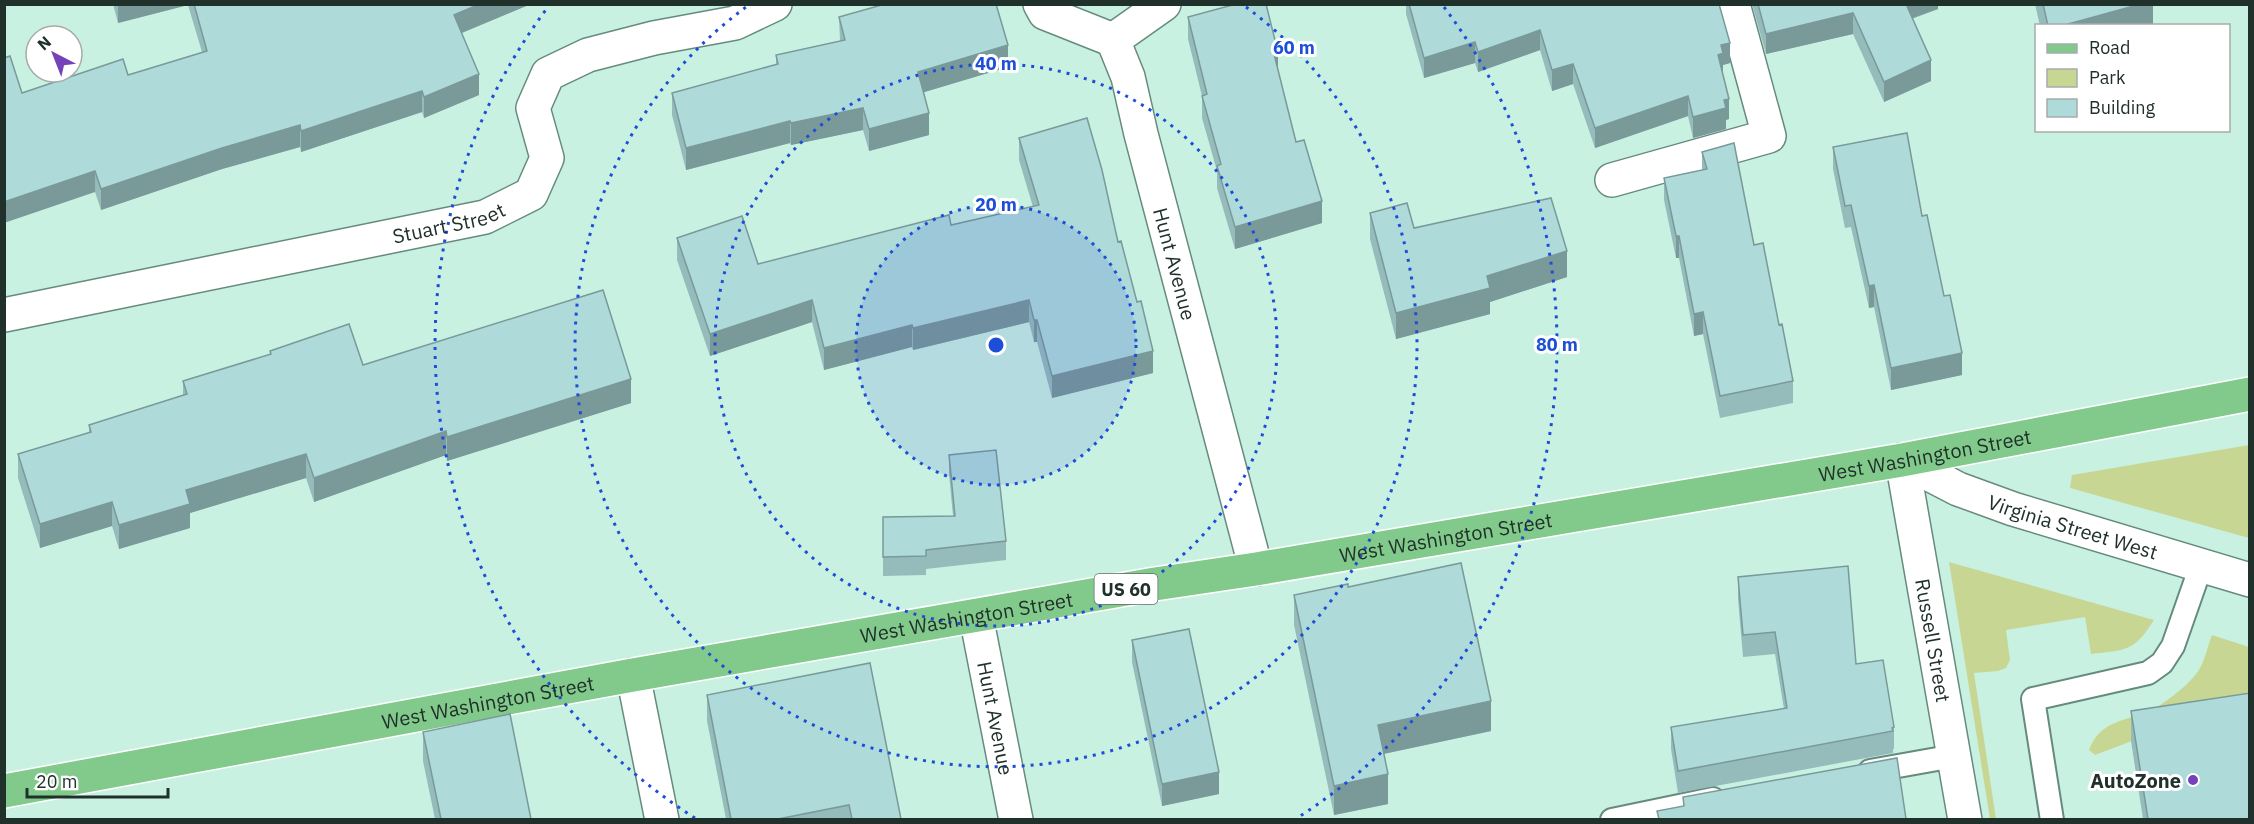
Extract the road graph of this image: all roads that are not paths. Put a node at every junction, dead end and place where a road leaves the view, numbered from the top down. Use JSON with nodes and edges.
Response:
{"nodes":[{"id":1,"x":1040,"y":4,"type":"edge"},
{"id":2,"x":1164,"y":4,"type":"edge"},
{"id":3,"x":1733,"y":4,"type":"edge"},
{"id":4,"x":757,"y":8,"type":"edge"},
{"id":5,"x":1113,"y":40,"type":"junction"},
{"id":6,"x":1612,"y":180,"type":"dead end"},
{"id":7,"x":4,"y":315,"type":"edge"},
{"id":8,"x":2250,"y":394,"type":"edge"},
{"id":9,"x":1902,"y":460,"type":"junction"},
{"id":10,"x":2201,"y":566,"type":"junction"},
{"id":11,"x":1256,"y":569,"type":"junction"},
{"id":12,"x":2250,"y":580,"type":"edge"},
{"id":13,"x":976,"y":616,"type":"junction"},
{"id":14,"x":633,"y":675,"type":"junction"},
{"id":15,"x":1954,"y":756,"type":"junction"},
{"id":16,"x":1848,"y":775,"type":"edge"},
{"id":17,"x":4,"y":791,"type":"edge"},
{"id":18,"x":1732,"y":795,"type":"edge"},
{"id":19,"x":662,"y":819,"type":"edge"},
{"id":20,"x":1016,"y":819,"type":"edge"},
{"id":21,"x":1612,"y":819,"type":"edge"},
{"id":22,"x":1965,"y":819,"type":"edge"},
{"id":23,"x":2052,"y":819,"type":"edge"}],
"edges":[{"from":1,"to":5,"type":"street"},
{"from":2,"to":5,"type":"street"},
{"from":3,"to":6,"type":"street"},
{"from":4,"to":7,"type":"street","name":"Stuart Street"},
{"from":5,"to":11,"type":"street","name":"Hunt Avenue"},
{"from":8,"to":9,"type":"main road","name":"West Washington Street","number":"US 60"},
{"from":9,"to":10,"type":"street","name":"Virginia Street West"},
{"from":9,"to":11,"type":"main road","name":"West Washington Street","number":"US 60"},
{"from":9,"to":15,"type":"street","name":"Russell Street"},
{"from":10,"to":12,"type":"street","name":"Virginia Street West"},
{"from":10,"to":23,"type":"lane"},
{"from":11,"to":13,"type":"main road","name":"West Washington Street","number":"US 60"},
{"from":13,"to":14,"type":"main road","name":"West Washington Street","number":"US 60"},
{"from":13,"to":20,"type":"street","name":"Hunt Avenue"},
{"from":14,"to":17,"type":"main road","name":"West Washington Street","number":"US 60"},
{"from":14,"to":19,"type":"street"},
{"from":15,"to":16,"type":"lane"},
{"from":15,"to":22,"type":"street","name":"Russell Street"},
{"from":18,"to":21,"type":"lane"}]}
